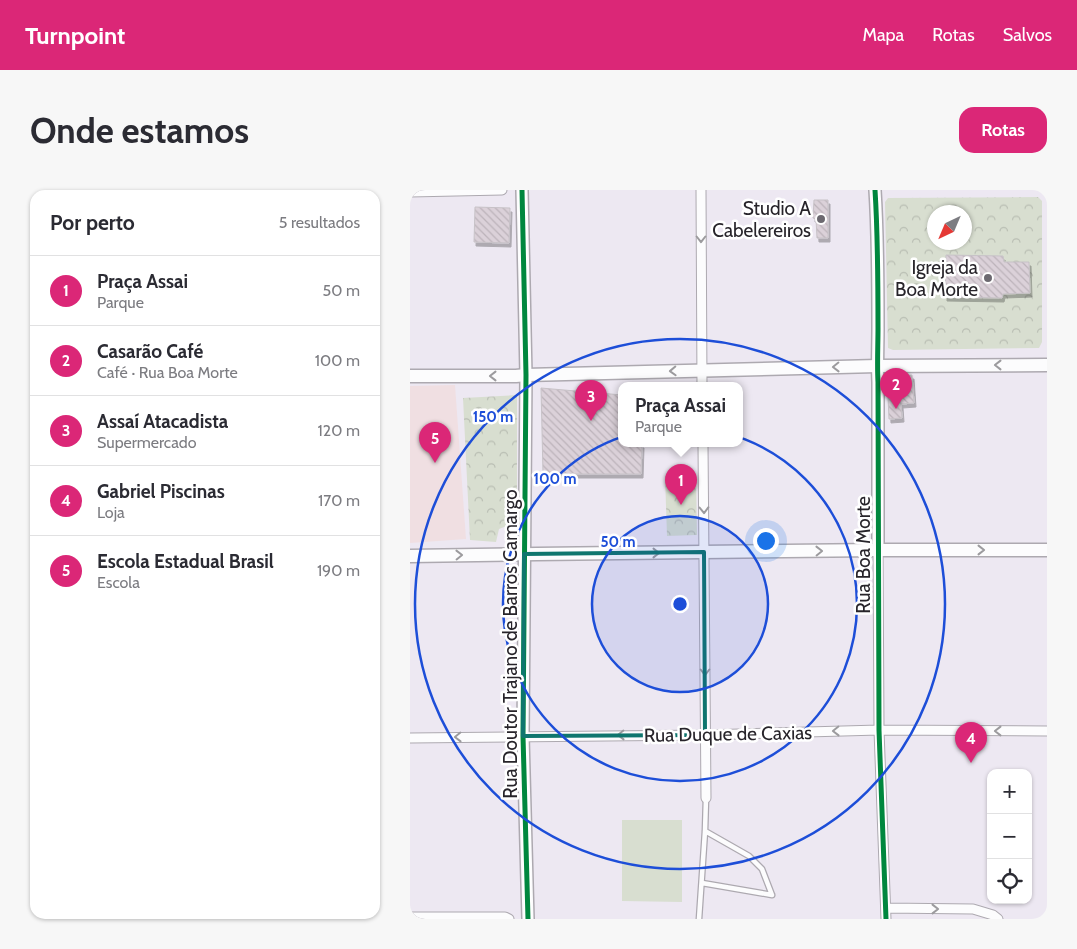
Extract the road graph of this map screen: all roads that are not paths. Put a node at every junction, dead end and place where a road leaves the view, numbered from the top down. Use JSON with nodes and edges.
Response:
{"nodes":[{"id":1,"x":502,"y":190,"type":"edge"},
{"id":2,"x":522,"y":190,"type":"edge"},
{"id":3,"x":701,"y":190,"type":"edge"},
{"id":4,"x":875,"y":190,"type":"edge"},
{"id":5,"x":410,"y":192,"type":"edge"},
{"id":6,"x":1047,"y":365,"type":"edge"},
{"id":7,"x":877,"y":366,"type":"junction"},
{"id":8,"x":702,"y":370,"type":"junction"},
{"id":9,"x":526,"y":375,"type":"junction"},
{"id":10,"x":410,"y":376,"type":"edge"},
{"id":11,"x":702,"y":382,"type":"edge"},
{"id":12,"x":703,"y":447,"type":"edge"},
{"id":13,"x":878,"y":550,"type":"junction"},
{"id":14,"x":1047,"y":550,"type":"edge"},
{"id":15,"x":704,"y":552,"type":"junction"},
{"id":16,"x":524,"y":554,"type":"junction"},
{"id":17,"x":410,"y":556,"type":"edge"},
{"id":18,"x":879,"y":730,"type":"junction"},
{"id":19,"x":1047,"y":731,"type":"edge"},
{"id":20,"x":705,"y":735,"type":"junction"},
{"id":21,"x":523,"y":736,"type":"junction"},
{"id":22,"x":410,"y":738,"type":"edge"},
{"id":23,"x":706,"y":798,"type":"joint"},
{"id":24,"x":705,"y":831,"type":"junction"},
{"id":25,"x":702,"y":883,"type":"junction"},
{"id":26,"x":886,"y":908,"type":"junction"},
{"id":27,"x":410,"y":917,"type":"edge"},
{"id":28,"x":510,"y":919,"type":"edge"},
{"id":29,"x":528,"y":919,"type":"edge"},
{"id":30,"x":699,"y":919,"type":"edge"},
{"id":31,"x":886,"y":919,"type":"edge"},
{"id":32,"x":998,"y":919,"type":"edge"}],
"edges":[{"from":1,"to":5,"type":"street"},
{"from":2,"to":9,"type":"street","name":"Rua Doutor Trajano de Barros Camargo"},
{"from":3,"to":8,"type":"street","one_way":true},
{"from":4,"to":7,"type":"street","name":"Rua Boa Morte"},
{"from":6,"to":7,"type":"main road","one_way":true},
{"from":7,"to":8,"type":"main road","one_way":true},
{"from":7,"to":13,"type":"street","name":"Rua Boa Morte"},
{"from":8,"to":9,"type":"main road","one_way":true},
{"from":8,"to":11,"type":"street"},
{"from":9,"to":10,"type":"main road","one_way":true},
{"from":9,"to":16,"type":"street","name":"Rua Doutor Trajano de Barros Camargo"},
{"from":12,"to":15,"type":"street","one_way":true},
{"from":13,"to":14,"type":"main road","one_way":true},
{"from":15,"to":13,"type":"main road","one_way":true},
{"from":13,"to":18,"type":"street","name":"Rua Boa Morte"},
{"from":16,"to":15,"type":"main road","one_way":true},
{"from":15,"to":20,"type":"street","one_way":true},
{"from":17,"to":16,"type":"main road","one_way":true},
{"from":16,"to":21,"type":"street","name":"Rua Doutor Trajano de Barros Camargo"},
{"from":19,"to":18,"type":"street","name":"Rua Duque de Caxias","one_way":true},
{"from":18,"to":20,"type":"street","name":"Rua Duque de Caxias","one_way":true},
{"from":18,"to":26,"type":"street","name":"Rua Boa Morte"},
{"from":20,"to":21,"type":"street","name":"Rua Duque de Caxias","one_way":true},
{"from":20,"to":23,"type":"street"},
{"from":21,"to":22,"type":"street","name":"Rua Duque de Caxias","one_way":true},
{"from":21,"to":29,"type":"street","name":"Rua Doutor Trajano de Barros Camargo"},
{"from":23,"to":24,"type":"lane"},
{"from":24,"to":25,"type":"lane"},
{"from":24,"to":25,"type":"lane"},
{"from":25,"to":30,"type":"lane"},
{"from":26,"to":31,"type":"street","name":"Rua Boa Morte"},
{"from":26,"to":32,"type":"street","one_way":true},
{"from":27,"to":28,"type":"street"}]}
